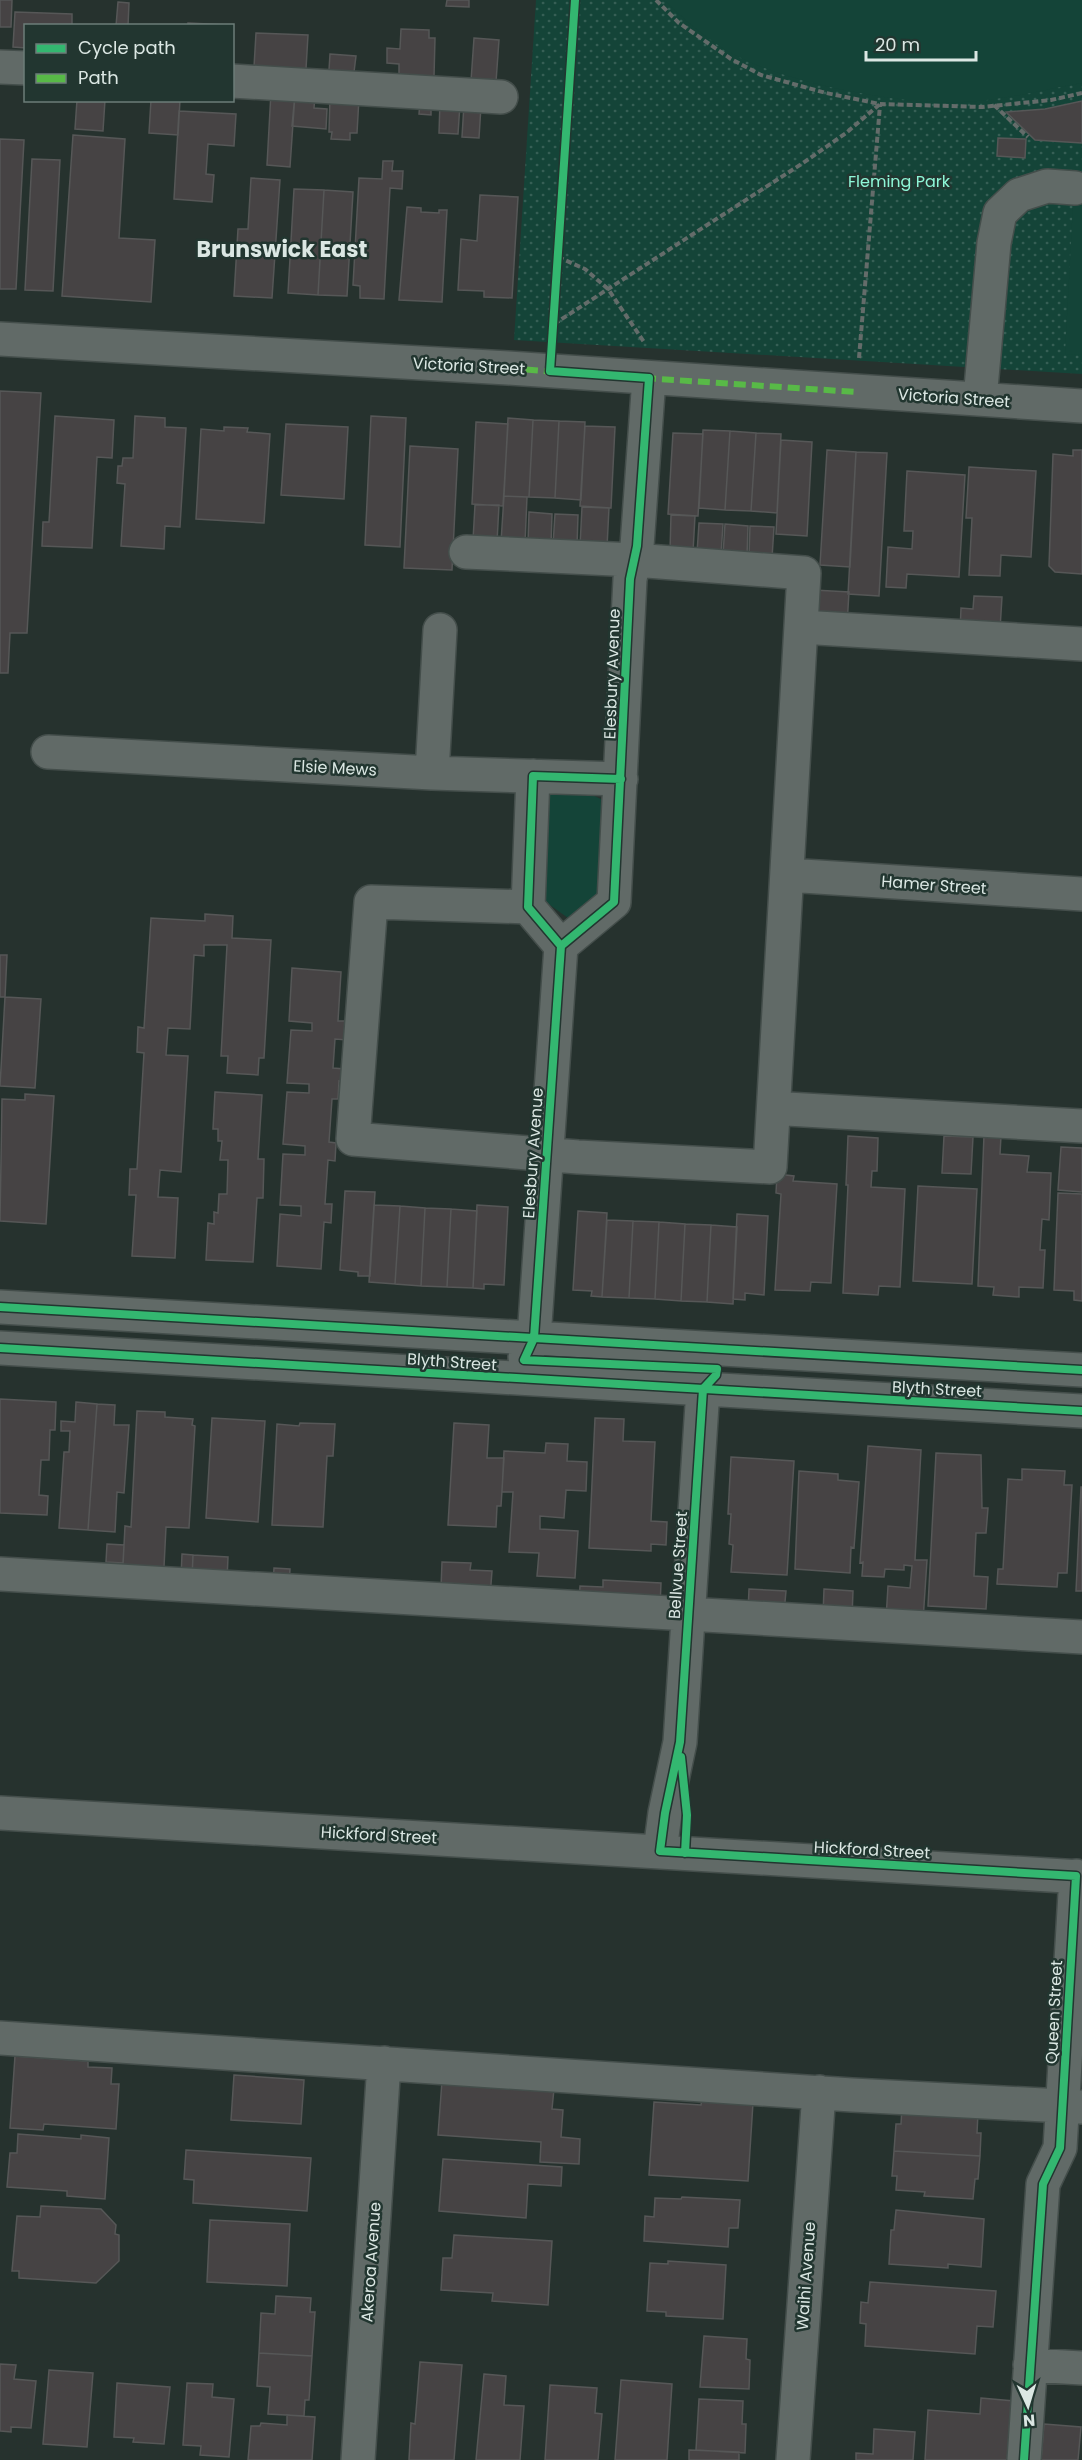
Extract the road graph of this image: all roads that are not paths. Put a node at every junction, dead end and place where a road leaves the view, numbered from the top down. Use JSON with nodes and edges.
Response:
{"nodes":[{"id":1,"x":0,"y":67,"type":"edge"},
{"id":2,"x":24,"y":68,"type":"edge"},
{"id":3,"x":234,"y":81,"type":"edge"},
{"id":4,"x":501,"y":97,"type":"dead end"},
{"id":5,"x":1075,"y":188,"type":"dead end"},
{"id":6,"x":0,"y":339,"type":"edge"},
{"id":7,"x":649,"y":378,"type":"junction"},
{"id":8,"x":980,"y":399,"type":"junction"},
{"id":9,"x":1082,"y":406,"type":"edge"},
{"id":10,"x":466,"y":552,"type":"dead end"},
{"id":11,"x":634,"y":560,"type":"junction"},
{"id":12,"x":801,"y":627,"type":"junction"},
{"id":13,"x":440,"y":630,"type":"dead end"},
{"id":14,"x":1082,"y":644,"type":"edge"},
{"id":15,"x":48,"y":752,"type":"dead end"},
{"id":16,"x":432,"y":773,"type":"junction"},
{"id":17,"x":533,"y":777,"type":"junction"},
{"id":18,"x":621,"y":780,"type":"junction"},
{"id":19,"x":787,"y":875,"type":"junction"},
{"id":20,"x":1082,"y":894,"type":"edge"},
{"id":21,"x":528,"y":907,"type":"junction"},
{"id":22,"x":561,"y":946,"type":"junction"},
{"id":23,"x":781,"y":1109,"type":"junction"},
{"id":24,"x":1082,"y":1126,"type":"edge"},
{"id":25,"x":546,"y":1154,"type":"junction"},
{"id":26,"x":0,"y":1307,"type":"edge"},
{"id":27,"x":534,"y":1338,"type":"junction"},
{"id":28,"x":0,"y":1348,"type":"edge"},
{"id":29,"x":1082,"y":1370,"type":"edge"},
{"id":30,"x":523,"y":1380,"type":"junction"},
{"id":31,"x":703,"y":1389,"type":"junction"},
{"id":32,"x":1082,"y":1411,"type":"edge"},
{"id":33,"x":0,"y":1574,"type":"edge"},
{"id":34,"x":688,"y":1614,"type":"junction"},
{"id":35,"x":1082,"y":1637,"type":"edge"},
{"id":36,"x":0,"y":1813,"type":"edge"},
{"id":37,"x":673,"y":1852,"type":"junction"},
{"id":38,"x":1079,"y":1876,"type":"edge"},
{"id":39,"x":0,"y":2038,"type":"edge"},
{"id":40,"x":384,"y":2064,"type":"junction"},
{"id":41,"x":819,"y":2092,"type":"junction"},
{"id":42,"x":1072,"y":2106,"type":"edge"},
{"id":43,"x":1071,"y":2149,"type":"edge"},
{"id":44,"x":1030,"y":2365,"type":"junction"},
{"id":45,"x":1082,"y":2368,"type":"edge"},
{"id":46,"x":358,"y":2460,"type":"edge"},
{"id":47,"x":793,"y":2460,"type":"edge"},
{"id":48,"x":1024,"y":2460,"type":"edge"}],
"edges":[{"from":1,"to":2,"type":"street"},
{"from":3,"to":4,"type":"street"},
{"from":5,"to":8,"type":"street"},
{"from":6,"to":7,"type":"street","name":"Victoria Street"},
{"from":7,"to":8,"type":"street","name":"Victoria Street"},
{"from":7,"to":11,"type":"street","name":"Elesbury Avenue"},
{"from":8,"to":9,"type":"street","name":"Victoria Street"},
{"from":10,"to":11,"type":"street"},
{"from":11,"to":12,"type":"street"},
{"from":11,"to":18,"type":"street","name":"Elesbury Avenue"},
{"from":12,"to":14,"type":"street"},
{"from":12,"to":19,"type":"street"},
{"from":13,"to":16,"type":"street"},
{"from":15,"to":16,"type":"street","name":"Elsie Mews"},
{"from":16,"to":17,"type":"street","name":"Elsie Mews"},
{"from":17,"to":18,"type":"street","name":"Elsie Mews"},
{"from":17,"to":21,"type":"street"},
{"from":18,"to":22,"type":"street","name":"Elesbury Avenue"},
{"from":19,"to":20,"type":"street","name":"Hamer Street"},
{"from":19,"to":23,"type":"street"},
{"from":21,"to":22,"type":"street"},
{"from":21,"to":25,"type":"street"},
{"from":22,"to":25,"type":"street","name":"Elesbury Avenue"},
{"from":23,"to":24,"type":"street"},
{"from":23,"to":25,"type":"street"},
{"from":25,"to":27,"type":"street","name":"Elesbury Avenue"},
{"from":26,"to":27,"type":"street","name":"Blyth Street"},
{"from":27,"to":29,"type":"street","name":"Blyth Street"},
{"from":27,"to":30,"type":"street","name":"Elesbury Avenue"},
{"from":28,"to":30,"type":"street","name":"Blyth Street"},
{"from":30,"to":31,"type":"street","name":"Blyth Street"},
{"from":31,"to":32,"type":"street","name":"Blyth Street"},
{"from":31,"to":34,"type":"street","name":"Bellvue Street"},
{"from":33,"to":34,"type":"street"},
{"from":34,"to":35,"type":"street"},
{"from":34,"to":37,"type":"street","name":"Bellvue Street"},
{"from":36,"to":37,"type":"street","name":"Hickford Street"},
{"from":37,"to":38,"type":"street","name":"Hickford Street"},
{"from":38,"to":42,"type":"street","name":"Queen Street"},
{"from":39,"to":40,"type":"street"},
{"from":40,"to":41,"type":"street"},
{"from":40,"to":46,"type":"street","name":"Akeroa Avenue"},
{"from":41,"to":42,"type":"street"},
{"from":41,"to":47,"type":"street","name":"Waihi Avenue"},
{"from":42,"to":43,"type":"street","name":"Queen Street"},
{"from":43,"to":44,"type":"street"},
{"from":44,"to":45,"type":"street"},
{"from":44,"to":48,"type":"street"}]}
